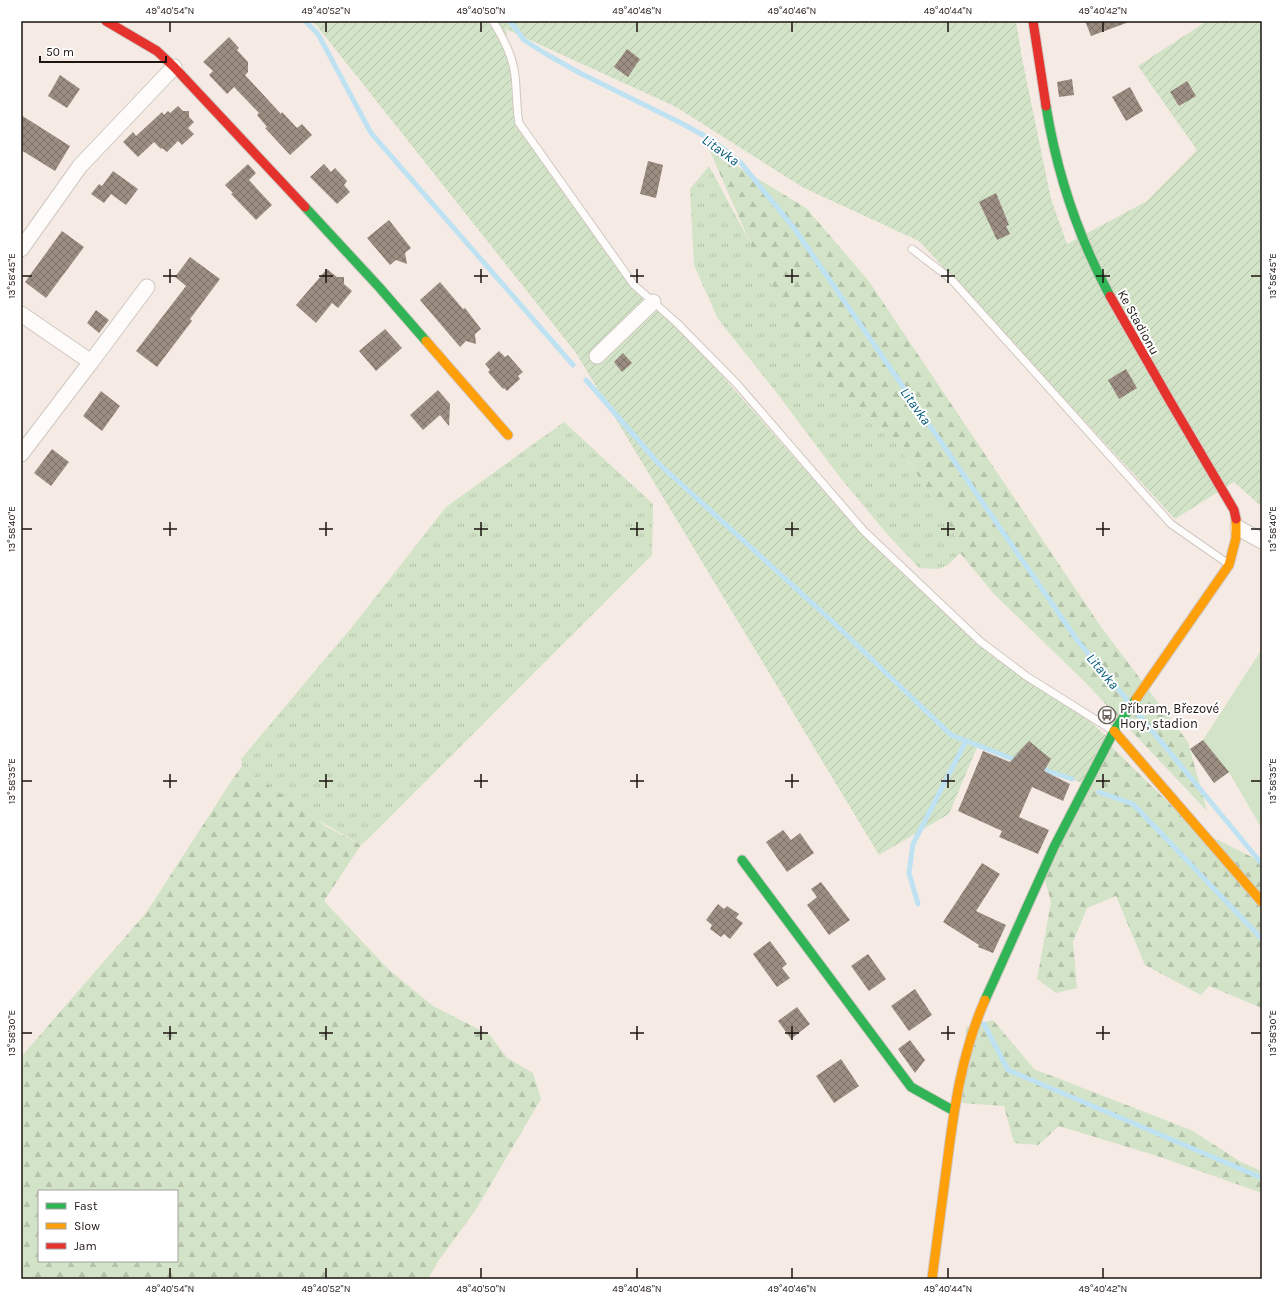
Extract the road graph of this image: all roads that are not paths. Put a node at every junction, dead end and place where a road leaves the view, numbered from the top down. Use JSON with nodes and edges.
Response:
{"nodes":[{"id":1,"x":106,"y":21,"type":"edge"},
{"id":2,"x":493,"y":21,"type":"edge"},
{"id":3,"x":1033,"y":21,"type":"edge"},
{"id":4,"x":174,"y":67,"type":"junction"},
{"id":5,"x":21,"y":249,"type":"edge"},
{"id":6,"x":912,"y":249,"type":"dead end"},
{"id":7,"x":147,"y":287,"type":"dead end"},
{"id":8,"x":653,"y":302,"type":"junction"},
{"id":9,"x":21,"y":314,"type":"edge"},
{"id":10,"x":596,"y":356,"type":"dead end"},
{"id":11,"x":91,"y":362,"type":"junction"},
{"id":12,"x":508,"y":435,"type":"dead end"},
{"id":13,"x":21,"y":454,"type":"edge"},
{"id":14,"x":1238,"y":528,"type":"junction"},
{"id":15,"x":1262,"y":541,"type":"edge"},
{"id":16,"x":1229,"y":565,"type":"junction"},
{"id":17,"x":1114,"y":731,"type":"junction"},
{"id":18,"x":742,"y":860,"type":"dead end"},
{"id":19,"x":1262,"y":902,"type":"edge"},
{"id":20,"x":954,"y":1111,"type":"junction"},
{"id":21,"x":932,"y":1279,"type":"edge"}],
"edges":[{"from":1,"to":4,"type":"street"},
{"from":2,"to":8,"type":"lane"},
{"from":3,"to":14,"type":"street","name":"Ke Stadionu"},
{"from":4,"to":5,"type":"street"},
{"from":4,"to":12,"type":"street"},
{"from":6,"to":16,"type":"lane"},
{"from":7,"to":11,"type":"street"},
{"from":8,"to":10,"type":"street"},
{"from":8,"to":17,"type":"lane"},
{"from":9,"to":11,"type":"street"},
{"from":11,"to":13,"type":"street"},
{"from":14,"to":15,"type":"street"},
{"from":14,"to":16,"type":"street"},
{"from":16,"to":17,"type":"street"},
{"from":17,"to":19,"type":"street"},
{"from":17,"to":20,"type":"street"},
{"from":18,"to":20,"type":"street"},
{"from":20,"to":21,"type":"street"}]}
